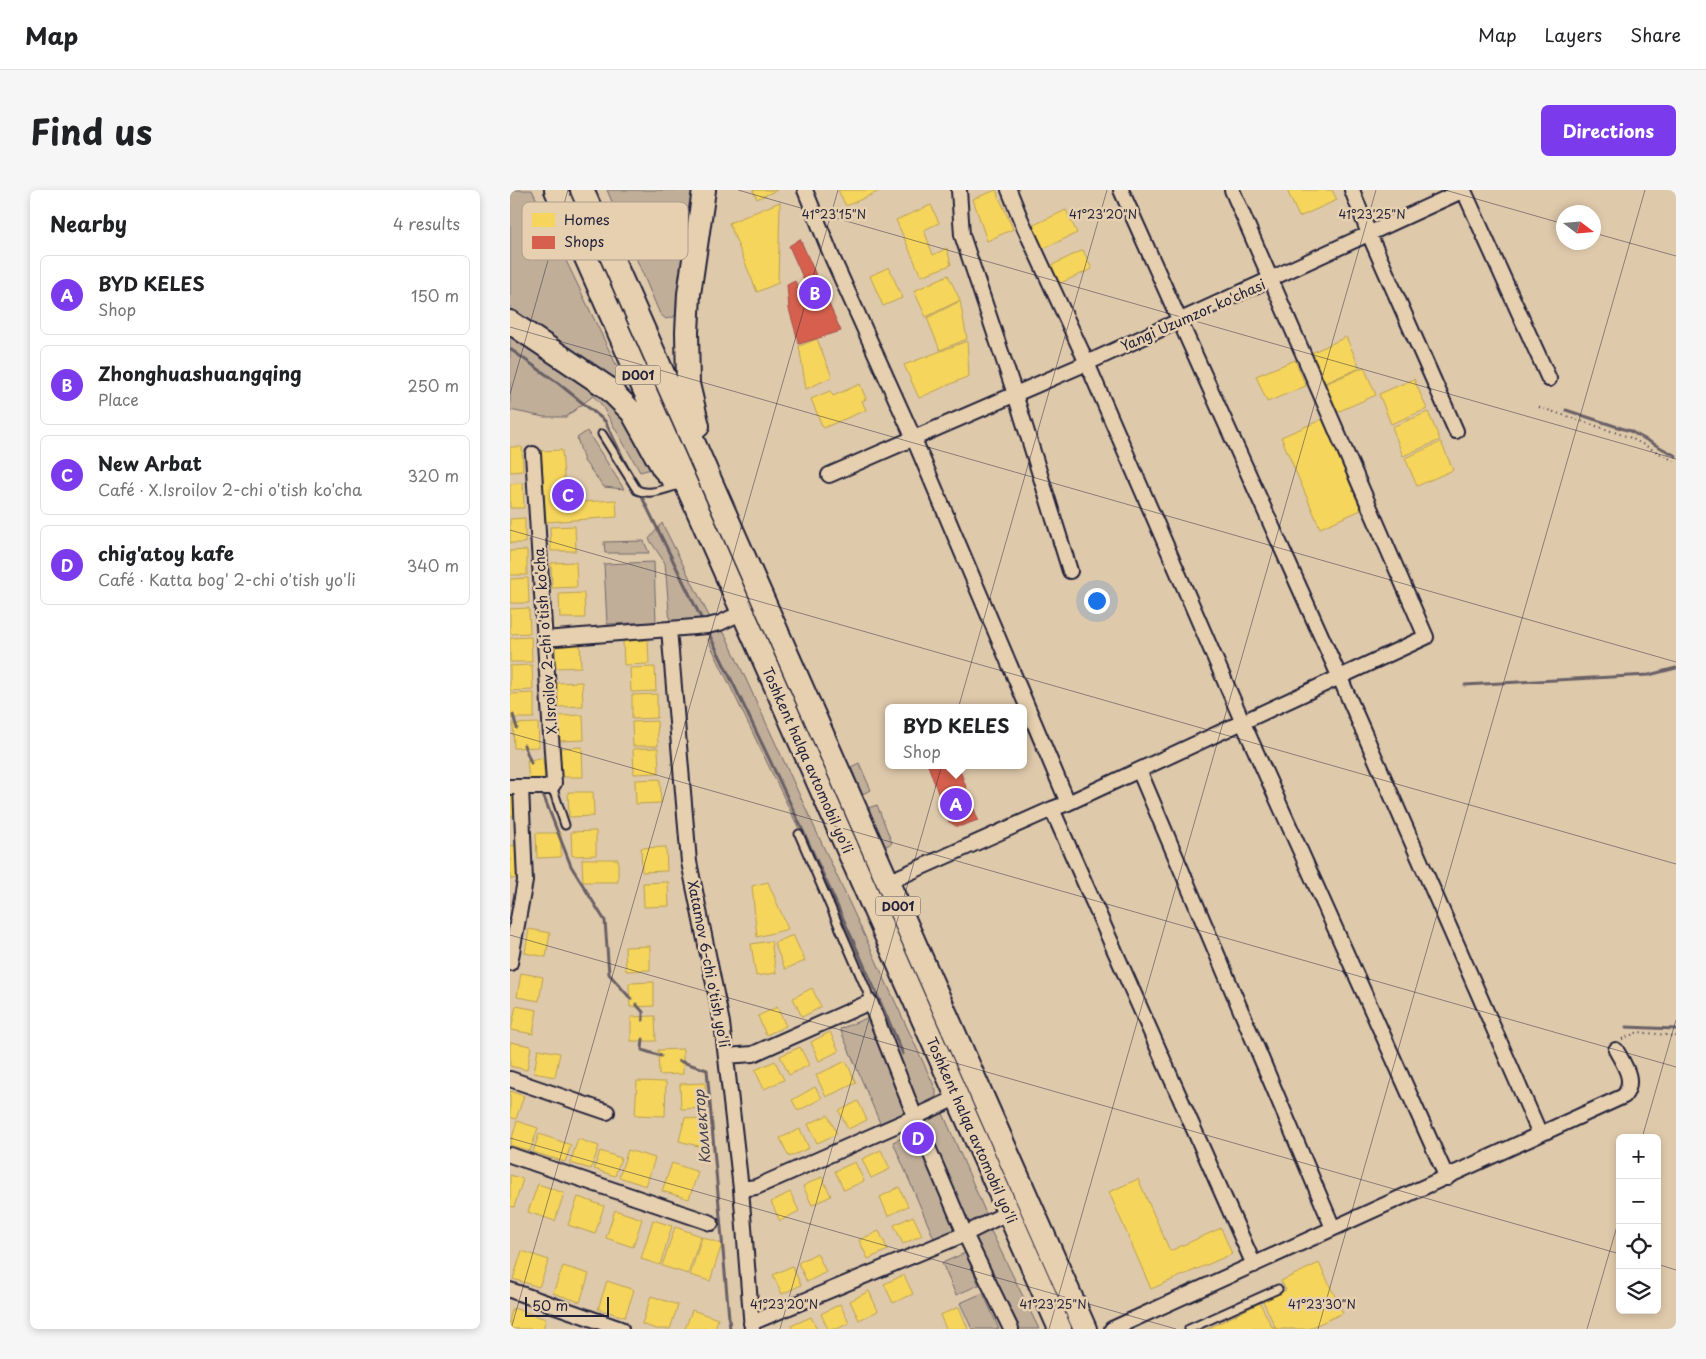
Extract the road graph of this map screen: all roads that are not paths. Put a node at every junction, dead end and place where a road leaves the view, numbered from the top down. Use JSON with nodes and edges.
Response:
{"nodes":[{"id":1,"x":556,"y":190,"type":"edge"},
{"id":2,"x":582,"y":190,"type":"edge"},
{"id":3,"x":704,"y":190,"type":"edge"},
{"id":4,"x":805,"y":190,"type":"edge"},
{"id":5,"x":1010,"y":190,"type":"edge"},
{"id":6,"x":1120,"y":190,"type":"edge"},
{"id":7,"x":1232,"y":190,"type":"edge"},
{"id":8,"x":1352,"y":190,"type":"edge"},
{"id":9,"x":1464,"y":190,"type":"edge"},
{"id":10,"x":962,"y":191,"type":"edge"},
{"id":11,"x":561,"y":202,"type":"edge"},
{"id":12,"x":587,"y":202,"type":"edge"},
{"id":13,"x":1369,"y":234,"type":"junction"},
{"id":14,"x":587,"y":260,"type":"edge"},
{"id":15,"x":613,"y":260,"type":"edge"},
{"id":16,"x":1270,"y":280,"type":"junction"},
{"id":17,"x":1180,"y":320,"type":"junction"},
{"id":18,"x":510,"y":322,"type":"edge"},
{"id":19,"x":1087,"y":363,"type":"junction"},
{"id":20,"x":1550,"y":378,"type":"dead end"},
{"id":21,"x":1015,"y":394,"type":"junction"},
{"id":22,"x":1456,"y":431,"type":"dead end"},
{"id":23,"x":602,"y":434,"type":"dead end"},
{"id":24,"x":914,"y":439,"type":"junction"},
{"id":25,"x":533,"y":454,"type":"dead end"},
{"id":26,"x":829,"y":475,"type":"dead end"},
{"id":27,"x":712,"y":483,"type":"junction"},
{"id":28,"x":678,"y":485,"type":"junction"},
{"id":29,"x":695,"y":505,"type":"junction"},
{"id":30,"x":1070,"y":571,"type":"dead end"},
{"id":31,"x":743,"y":612,"type":"junction"},
{"id":32,"x":669,"y":629,"type":"junction"},
{"id":33,"x":544,"y":639,"type":"junction"},
{"id":34,"x":1340,"y":678,"type":"junction"},
{"id":35,"x":1026,"y":704,"type":"edge"},
{"id":36,"x":1027,"y":706,"type":"edge"},
{"id":37,"x":1243,"y":723,"type":"junction"},
{"id":38,"x":1139,"y":770,"type":"junction"},
{"id":39,"x":532,"y":787,"type":"edge"},
{"id":40,"x":1068,"y":803,"type":"junction"},
{"id":41,"x":1052,"y":809,"type":"junction"},
{"id":42,"x":565,"y":825,"type":"dead end"},
{"id":43,"x":799,"y":834,"type":"dead end"},
{"id":44,"x":888,"y":882,"type":"junction"},
{"id":45,"x":510,"y":963,"type":"edge"},
{"id":46,"x":870,"y":1002,"type":"junction"},
{"id":47,"x":1616,"y":1050,"type":"road end"},
{"id":48,"x":726,"y":1056,"type":"junction"},
{"id":49,"x":510,"y":1079,"type":"edge"},
{"id":50,"x":958,"y":1097,"type":"junction"},
{"id":51,"x":607,"y":1112,"type":"dead end"},
{"id":52,"x":915,"y":1117,"type":"junction"},
{"id":53,"x":1540,"y":1134,"type":"junction"},
{"id":54,"x":510,"y":1155,"type":"edge"},
{"id":55,"x":1447,"y":1178,"type":"junction"},
{"id":56,"x":741,"y":1189,"type":"junction"},
{"id":57,"x":1030,"y":1203,"type":"junction"},
{"id":58,"x":1009,"y":1212,"type":"junction"},
{"id":59,"x":711,"y":1223,"type":"dead end"},
{"id":60,"x":1333,"y":1228,"type":"junction"},
{"id":61,"x":965,"y":1234,"type":"junction"},
{"id":62,"x":1254,"y":1265,"type":"junction"},
{"id":63,"x":1278,"y":1289,"type":"dead end"},
{"id":64,"x":510,"y":1290,"type":"edge"},
{"id":65,"x":752,"y":1326,"type":"edge"},
{"id":66,"x":622,"y":1329,"type":"edge"},
{"id":67,"x":1011,"y":1329,"type":"edge"},
{"id":68,"x":1060,"y":1329,"type":"edge"},
{"id":69,"x":1085,"y":1329,"type":"edge"},
{"id":70,"x":1112,"y":1329,"type":"edge"},
{"id":71,"x":1189,"y":1329,"type":"edge"}],
"edges":[{"from":1,"to":11,"type":"highway","name":"Toshkent halqa avtomobil yo'li","number":"D001"},
{"from":2,"to":12,"type":"highway","name":"Toshkent halqa avtomobil yo'li","number":"D001"},
{"from":3,"to":27,"type":"highway"},
{"from":4,"to":24,"type":"street"},
{"from":5,"to":19,"type":"street"},
{"from":6,"to":17,"type":"street"},
{"from":7,"to":16,"type":"street"},
{"from":8,"to":13,"type":"street"},
{"from":9,"to":13,"type":"street","name":"Yangi Uzumzor ko'chasi"},
{"from":9,"to":20,"type":"street"},
{"from":10,"to":21,"type":"street"},
{"from":13,"to":16,"type":"street","name":"Yangi Uzumzor ko'chasi"},
{"from":13,"to":22,"type":"street"},
{"from":14,"to":29,"type":"highway","name":"Toshkent halqa avtomobil yo'li","number":"D001"},
{"from":15,"to":27,"type":"highway","name":"Toshkent halqa avtomobil yo'li","number":"D001"},
{"from":16,"to":17,"type":"street","name":"Yangi Uzumzor ko'chasi"},
{"from":16,"to":34,"type":"street"},
{"from":17,"to":19,"type":"street","name":"Yangi Uzumzor ko'chasi"},
{"from":17,"to":34,"type":"street"},
{"from":18,"to":28,"type":"highway"},
{"from":19,"to":21,"type":"street","name":"Yangi Uzumzor ko'chasi"},
{"from":19,"to":37,"type":"street"},
{"from":21,"to":24,"type":"street","name":"Yangi Uzumzor ko'chasi"},
{"from":21,"to":30,"type":"street"},
{"from":23,"to":28,"type":"lane"},
{"from":24,"to":26,"type":"street","name":"Yangi Uzumzor ko'chasi"},
{"from":24,"to":35,"type":"street"},
{"from":25,"to":33,"type":"street","name":"X.Isroilov 2-chi o'tish ko'cha"},
{"from":27,"to":44,"type":"highway","name":"Toshkent halqa avtomobil yo'li","number":"D001"},
{"from":28,"to":29,"type":"highway"},
{"from":29,"to":31,"type":"highway","name":"Toshkent halqa avtomobil yo'li","number":"D001"},
{"from":31,"to":32,"type":"street"},
{"from":31,"to":50,"type":"highway","name":"Toshkent halqa avtomobil yo'li","number":"D001"},
{"from":32,"to":33,"type":"street"},
{"from":32,"to":48,"type":"street","name":"Xatamov 6-chi o'tish yo'li"},
{"from":33,"to":39,"type":"street","name":"X.Isroilov 2-chi o'tish ko'cha"},
{"from":34,"to":37,"type":"street"},
{"from":34,"to":53,"type":"street"},
{"from":36,"to":40,"type":"street"},
{"from":37,"to":38,"type":"street"},
{"from":37,"to":55,"type":"street"},
{"from":38,"to":40,"type":"street"},
{"from":38,"to":60,"type":"street"},
{"from":39,"to":42,"type":"lane"},
{"from":39,"to":45,"type":"street","name":"X.Isroilov 2-chi o'tish ko'cha"},
{"from":40,"to":41,"type":"street"},
{"from":41,"to":44,"type":"street"},
{"from":41,"to":62,"type":"street"},
{"from":43,"to":46,"type":"lane"},
{"from":44,"to":57,"type":"highway","name":"Toshkent halqa avtomobil yo'li","number":"D001"},
{"from":46,"to":48,"type":"street"},
{"from":46,"to":52,"type":"street"},
{"from":47,"to":53,"type":"street"},
{"from":48,"to":56,"type":"street","name":"Xatamov 6-chi o'tish yo'li"},
{"from":49,"to":51,"type":"street"},
{"from":50,"to":52,"type":"street"},
{"from":50,"to":58,"type":"highway","name":"Toshkent halqa avtomobil yo'li","number":"D001"},
{"from":52,"to":56,"type":"street"},
{"from":52,"to":61,"type":"street"},
{"from":53,"to":55,"type":"street"},
{"from":54,"to":59,"type":"street"},
{"from":55,"to":60,"type":"street"},
{"from":56,"to":65,"type":"street","name":"Xatamov 6-chi o'tish yo'li"},
{"from":57,"to":58,"type":"highway"},
{"from":57,"to":69,"type":"highway","name":"Toshkent halqa avtomobil yo'li","number":"D001"},
{"from":58,"to":61,"type":"street"},
{"from":58,"to":68,"type":"highway","name":"Toshkent halqa avtomobil yo'li","number":"D001"},
{"from":60,"to":62,"type":"street"},
{"from":61,"to":65,"type":"street"},
{"from":61,"to":67,"type":"street"},
{"from":62,"to":70,"type":"street"},
{"from":63,"to":71,"type":"lane"},
{"from":64,"to":66,"type":"street"}]}
